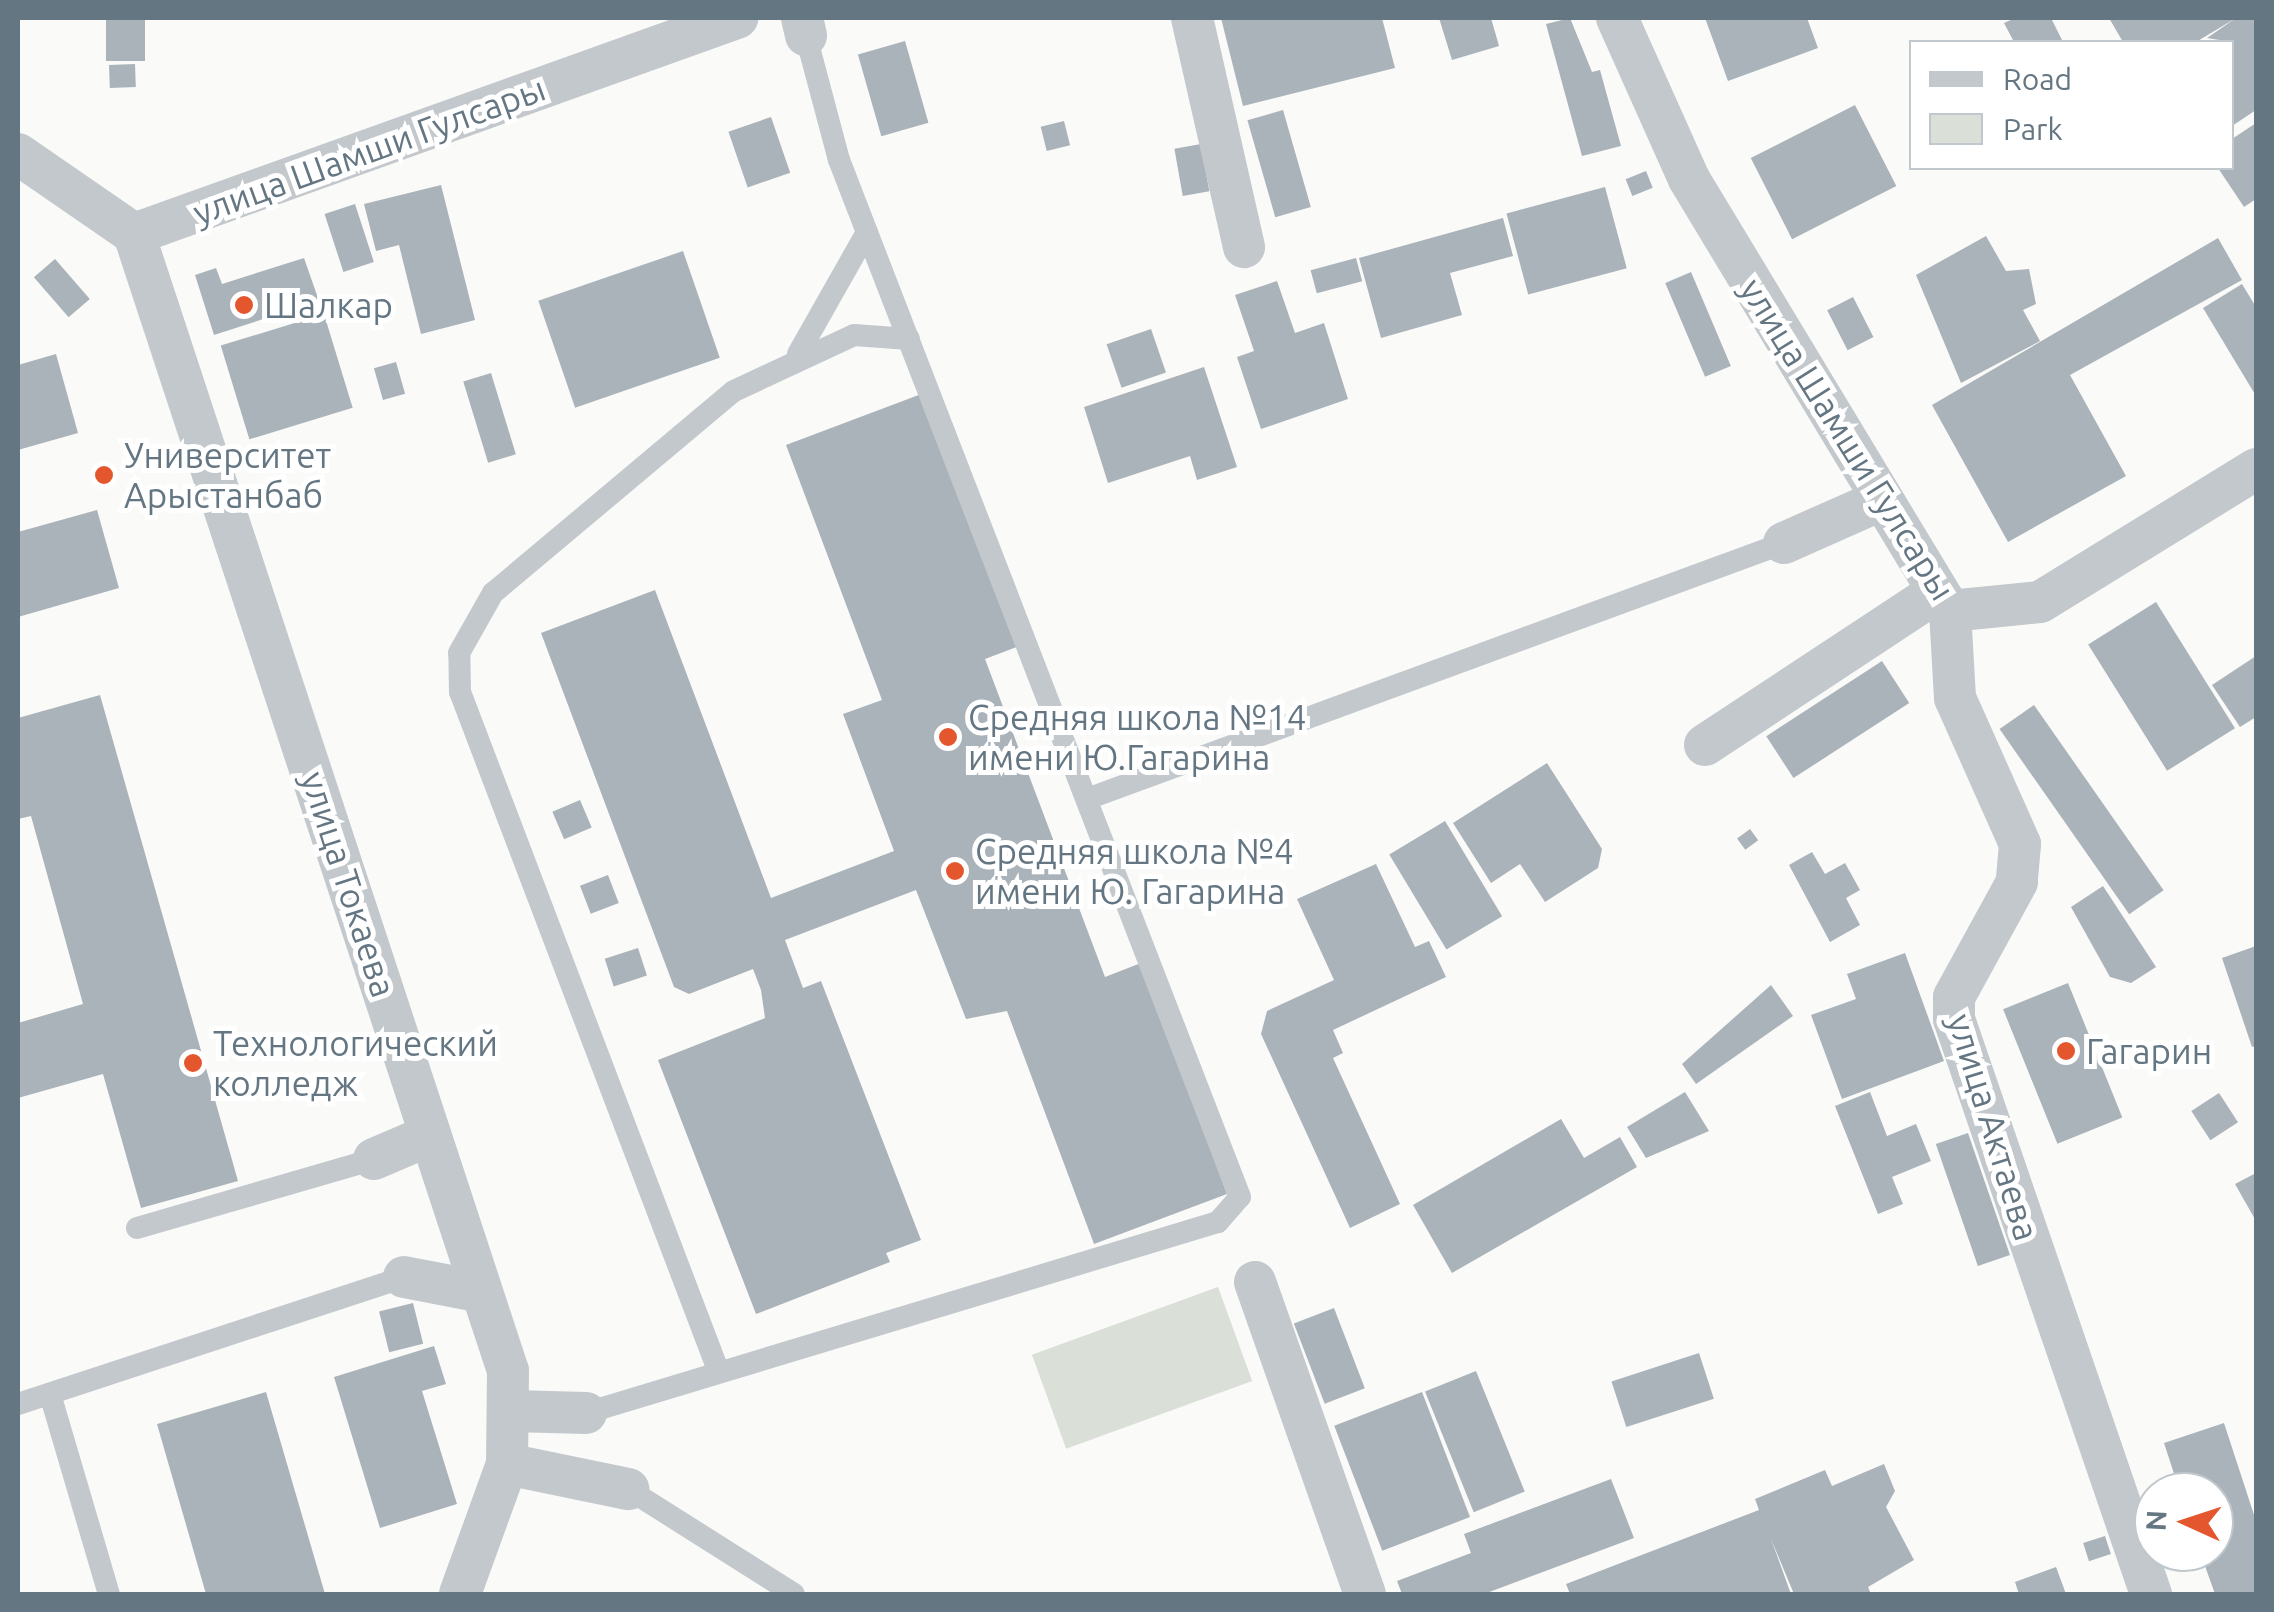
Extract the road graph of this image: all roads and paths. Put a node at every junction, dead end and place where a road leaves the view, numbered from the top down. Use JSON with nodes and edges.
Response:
{"nodes":[{"id":1,"x":738,"y":18,"type":"edge"},
{"id":2,"x":1192,"y":18,"type":"edge"},
{"id":3,"x":1617,"y":18,"type":"edge"},
{"id":4,"x":804,"y":26,"type":"edge"},
{"id":5,"x":18,"y":154,"type":"edge"},
{"id":6,"x":866,"y":232,"type":"junction"},
{"id":7,"x":134,"y":234,"type":"junction"},
{"id":8,"x":1244,"y":246,"type":"dead end"},
{"id":9,"x":909,"y":340,"type":"junction"},
{"id":10,"x":798,"y":354,"type":"junction"},
{"id":11,"x":2256,"y":469,"type":"edge"},
{"id":12,"x":1879,"y":501,"type":"junction"},
{"id":13,"x":1784,"y":543,"type":"joint"},
{"id":14,"x":1944,"y":601,"type":"junction"},
{"id":15,"x":1705,"y":745,"type":"dead end"},
{"id":16,"x":1087,"y":800,"type":"junction"},
{"id":17,"x":430,"y":1135,"type":"junction"},
{"id":18,"x":374,"y":1159,"type":"joint"},
{"id":19,"x":138,"y":1228,"type":"dead end"},
{"id":20,"x":404,"y":1277,"type":"joint"},
{"id":21,"x":1255,"y":1282,"type":"dead end"},
{"id":22,"x":482,"y":1292,"type":"junction"},
{"id":23,"x":718,"y":1370,"type":"junction"},
{"id":24,"x":50,"y":1394,"type":"junction"},
{"id":25,"x":18,"y":1404,"type":"edge"},
{"id":26,"x":512,"y":1411,"type":"junction"},
{"id":27,"x":586,"y":1413,"type":"joint"},
{"id":28,"x":507,"y":1464,"type":"junction"},
{"id":29,"x":628,"y":1489,"type":"joint"},
{"id":30,"x":109,"y":1594,"type":"edge"},
{"id":31,"x":460,"y":1594,"type":"edge"},
{"id":32,"x":794,"y":1594,"type":"edge"},
{"id":33,"x":1365,"y":1594,"type":"edge"},
{"id":34,"x":2151,"y":1594,"type":"edge"}],
"edges":[{"from":1,"to":7,"type":"street","name":"улица Шамши Гулсары"},
{"from":2,"to":8,"type":"street"},
{"from":3,"to":12,"type":"street","name":"улица Шамши Гулсары"},
{"from":4,"to":6,"type":"lane"},
{"from":5,"to":7,"type":"street"},
{"from":6,"to":9,"type":"lane"},
{"from":6,"to":10,"type":"lane"},
{"from":7,"to":17,"type":"street","name":"улица Токаева"},
{"from":9,"to":10,"type":"lane"},
{"from":9,"to":16,"type":"lane"},
{"from":10,"to":23,"type":"lane"},
{"from":11,"to":14,"type":"street","name":"улица Шамши Гулсары"},
{"from":12,"to":13,"type":"street"},
{"from":12,"to":14,"type":"street","name":"улица Шамши Гулсары"},
{"from":13,"to":16,"type":"lane"},
{"from":14,"to":15,"type":"street"},
{"from":14,"to":34,"type":"street","name":"улица Актаева"},
{"from":16,"to":23,"type":"lane"},
{"from":17,"to":18,"type":"street"},
{"from":17,"to":22,"type":"street","name":"улица Токаева"},
{"from":18,"to":19,"type":"lane"},
{"from":20,"to":22,"type":"street"},
{"from":20,"to":24,"type":"lane"},
{"from":21,"to":33,"type":"street"},
{"from":22,"to":26,"type":"street","name":"улица Токаева"},
{"from":23,"to":27,"type":"lane"},
{"from":24,"to":25,"type":"lane"},
{"from":24,"to":30,"type":"lane"},
{"from":26,"to":27,"type":"street"},
{"from":26,"to":28,"type":"street","name":"улица Токаева"},
{"from":28,"to":29,"type":"street"},
{"from":28,"to":31,"type":"street","name":"улица Токаева"},
{"from":29,"to":32,"type":"lane"}]}
